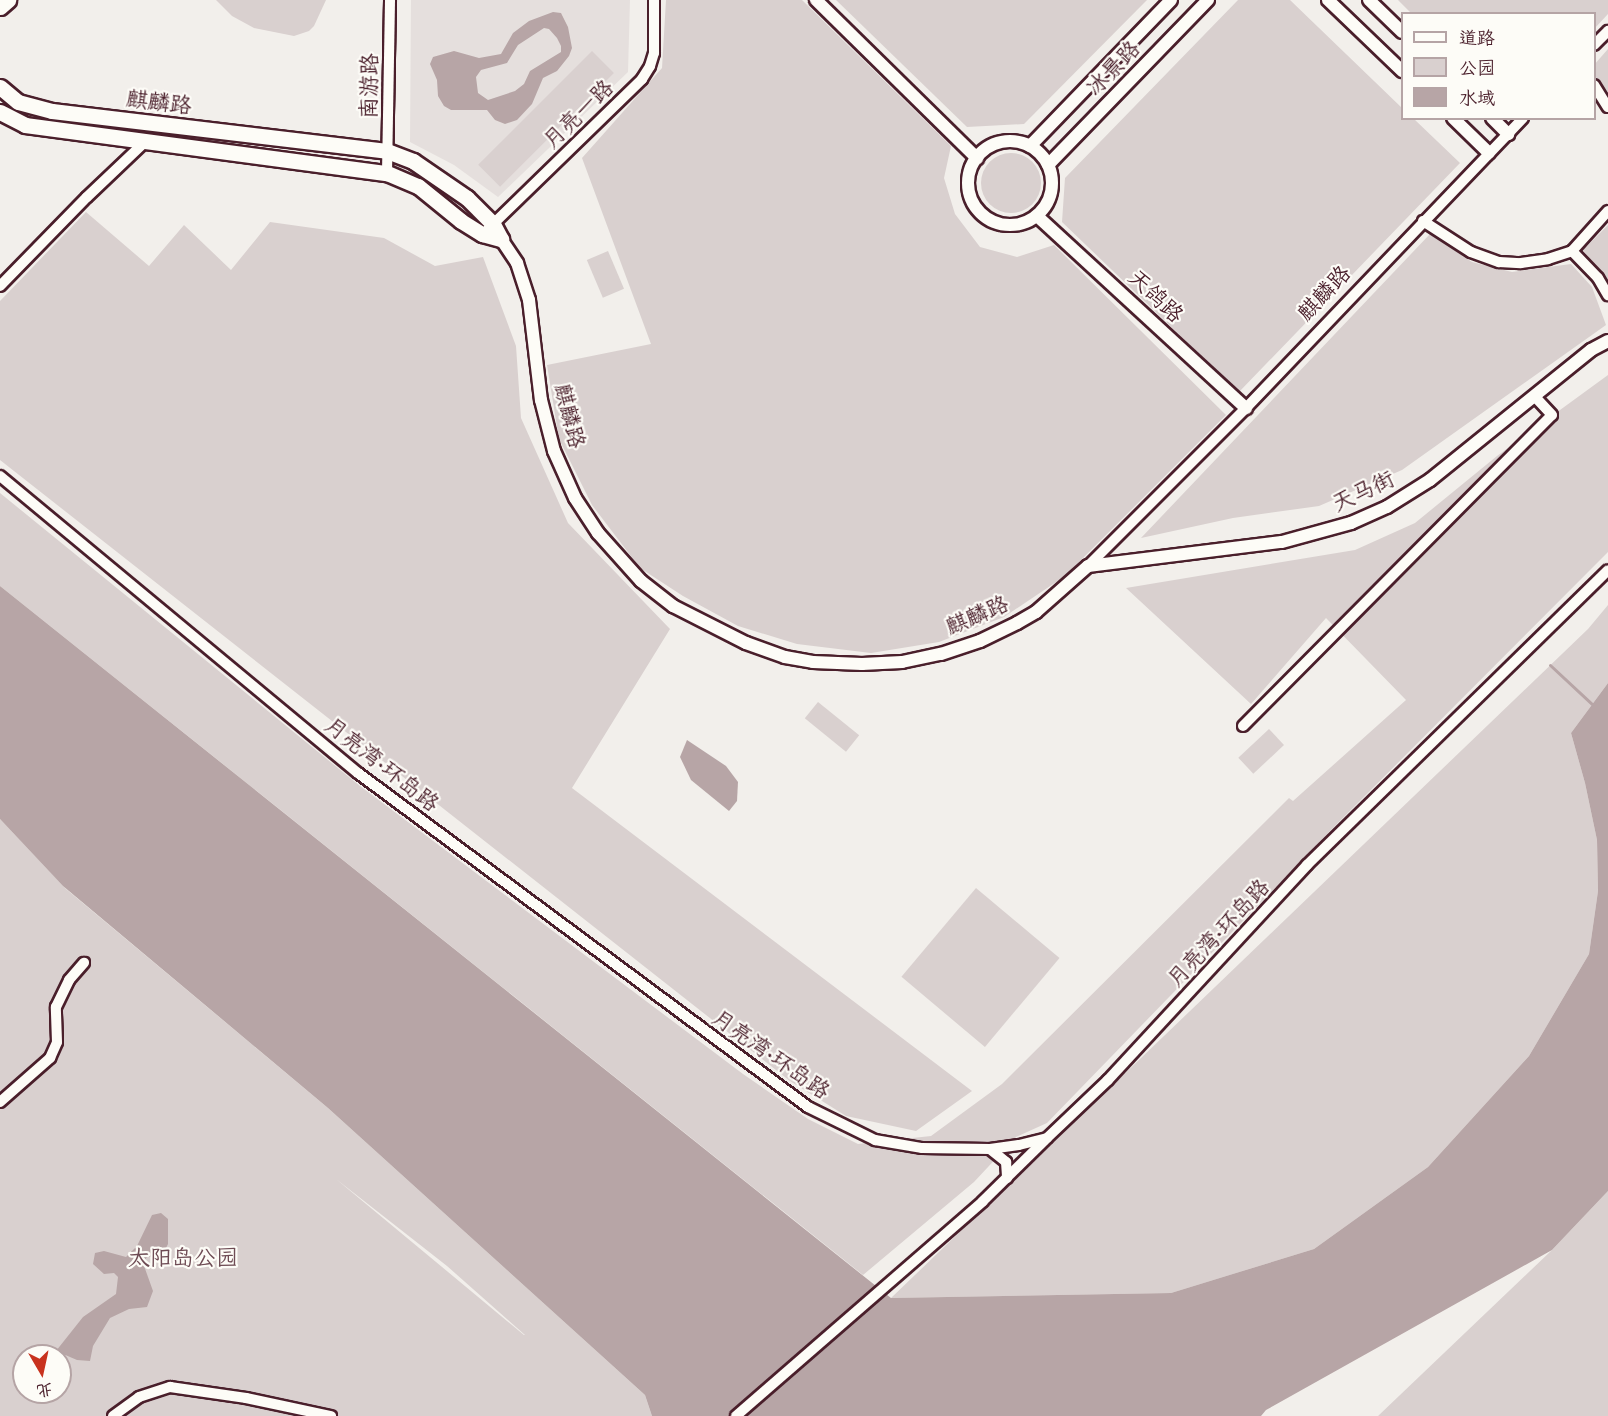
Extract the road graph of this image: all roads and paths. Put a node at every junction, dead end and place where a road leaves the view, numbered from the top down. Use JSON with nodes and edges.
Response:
{"nodes":[{"id":1,"x":8,"y":0,"type":"edge"},
{"id":2,"x":390,"y":0,"type":"edge"},
{"id":3,"x":654,"y":0,"type":"edge"},
{"id":4,"x":816,"y":0,"type":"edge"},
{"id":5,"x":1171,"y":0,"type":"edge"},
{"id":6,"x":1208,"y":0,"type":"edge"},
{"id":7,"x":1329,"y":0,"type":"edge"},
{"id":8,"x":1369,"y":0,"type":"edge"},
{"id":9,"x":0,"y":7,"type":"edge"},
{"id":10,"x":1401,"y":31,"type":"edge"},
{"id":11,"x":1608,"y":31,"type":"edge"},
{"id":12,"x":1596,"y":43,"type":"edge"},
{"id":13,"x":1401,"y":69,"type":"edge"},
{"id":14,"x":0,"y":87,"type":"edge"},
{"id":15,"x":1596,"y":88,"type":"edge"},
{"id":16,"x":1608,"y":107,"type":"edge"},
{"id":17,"x":0,"y":112,"type":"edge"},
{"id":18,"x":1455,"y":120,"type":"edge"},
{"id":19,"x":1494,"y":120,"type":"edge"},
{"id":20,"x":1521,"y":120,"type":"edge"},
{"id":21,"x":1508,"y":134,"type":"junction"},
{"id":22,"x":146,"y":141,"type":"junction"},
{"id":23,"x":1030,"y":146,"type":"junction"},
{"id":24,"x":387,"y":151,"type":"junction"},
{"id":25,"x":1489,"y":153,"type":"junction"},
{"id":26,"x":977,"y":158,"type":"junction"},
{"id":27,"x":1048,"y":165,"type":"junction"},
{"id":28,"x":387,"y":173,"type":"junction"},
{"id":29,"x":1607,"y":214,"type":"edge"},
{"id":30,"x":1037,"y":216,"type":"junction"},
{"id":31,"x":1423,"y":221,"type":"junction"},
{"id":32,"x":488,"y":229,"type":"junction"},
{"id":33,"x":501,"y":239,"type":"joint"},
{"id":34,"x":1572,"y":251,"type":"junction"},
{"id":35,"x":0,"y":286,"type":"edge"},
{"id":36,"x":1608,"y":295,"type":"edge"},
{"id":37,"x":1608,"y":341,"type":"edge"},
{"id":38,"x":1534,"y":396,"type":"junction"},
{"id":39,"x":1246,"y":408,"type":"junction"},
{"id":40,"x":0,"y":476,"type":"edge"},
{"id":41,"x":1088,"y":566,"type":"junction"},
{"id":42,"x":1608,"y":570,"type":"edge"},
{"id":43,"x":1243,"y":726,"type":"dead end"},
{"id":44,"x":84,"y":963,"type":"dead end"},
{"id":45,"x":0,"y":1102,"type":"edge"},
{"id":46,"x":1047,"y":1138,"type":"junction"},
{"id":47,"x":990,"y":1149,"type":"junction"},
{"id":48,"x":1007,"y":1178,"type":"junction"},
{"id":49,"x":315,"y":1414,"type":"edge"},
{"id":50,"x":113,"y":1416,"type":"edge"},
{"id":51,"x":331,"y":1416,"type":"edge"},
{"id":52,"x":736,"y":1416,"type":"edge"}],
"edges":[{"from":1,"to":9,"type":"main road"},
{"from":2,"to":24,"type":"street","name":"南游路"},
{"from":3,"to":32,"type":"street","name":"月亮一路"},
{"from":4,"to":26,"type":"street"},
{"from":5,"to":23,"type":"street","name":"冰景路"},
{"from":6,"to":27,"type":"street","name":"冰景路"},
{"from":7,"to":13,"type":"street"},
{"from":8,"to":10,"type":"street"},
{"from":11,"to":12,"type":"street"},
{"from":14,"to":24,"type":"main road","name":"麒麟路"},
{"from":15,"to":16,"type":"street"},
{"from":17,"to":22,"type":"main road","name":"麒麟路"},
{"from":18,"to":25,"type":"street"},
{"from":19,"to":21,"type":"street"},
{"from":20,"to":21,"type":"street","name":"麒麟路"},
{"from":21,"to":25,"type":"street","name":"麒麟路"},
{"from":22,"to":28,"type":"main road","name":"麒麟路"},
{"from":22,"to":35,"type":"street"},
{"from":23,"to":26,"type":"street"},
{"from":23,"to":27,"type":"street"},
{"from":24,"to":28,"type":"street","name":"南游路"},
{"from":24,"to":32,"type":"main road","name":"麒麟路"},
{"from":25,"to":31,"type":"street","name":"麒麟路"},
{"from":26,"to":30,"type":"street"},
{"from":27,"to":30,"type":"street"},
{"from":28,"to":32,"type":"main road","name":"麒麟路"},
{"from":29,"to":34,"type":"street"},
{"from":30,"to":39,"type":"street","name":"天鸽路"},
{"from":31,"to":34,"type":"street"},
{"from":31,"to":39,"type":"street","name":"麒麟路"},
{"from":32,"to":33,"type":"main road","name":"麒麟路"},
{"from":33,"to":41,"type":"street","name":"麒麟路"},
{"from":34,"to":36,"type":"street"},
{"from":37,"to":38,"type":"street","name":"天马街"},
{"from":38,"to":41,"type":"street","name":"天马街"},
{"from":38,"to":43,"type":"street"},
{"from":39,"to":41,"type":"street","name":"麒麟路"},
{"from":40,"to":47,"type":"street","name":"月亮湾·环岛路"},
{"from":42,"to":46,"type":"street","name":"月亮湾·环岛路"},
{"from":44,"to":45,"type":"street"},
{"from":46,"to":47,"type":"street","name":"月亮湾·环岛路"},
{"from":46,"to":48,"type":"street"},
{"from":47,"to":48,"type":"street"},
{"from":48,"to":52,"type":"street"},
{"from":49,"to":50,"type":"street"},
{"from":49,"to":51,"type":"street"}]}
